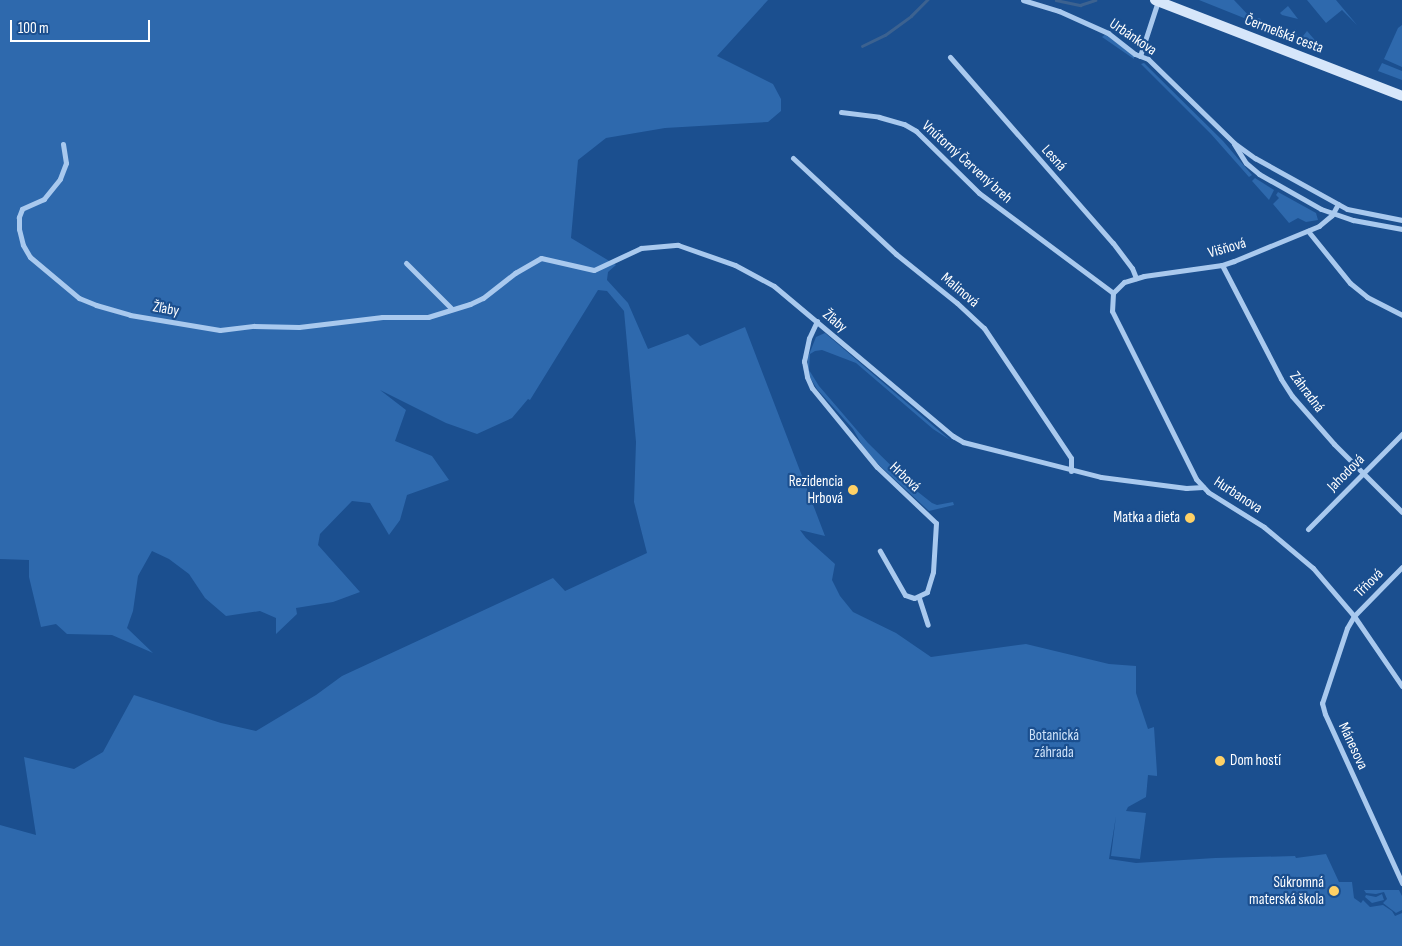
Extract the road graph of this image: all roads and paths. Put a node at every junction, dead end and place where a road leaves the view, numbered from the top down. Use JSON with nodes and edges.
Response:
{"nodes":[{"id":1,"x":1023,"y":0,"type":"edge"},
{"id":2,"x":1157,"y":1,"type":"edge"},
{"id":3,"x":1140,"y":56,"type":"junction"},
{"id":4,"x":950,"y":57,"type":"dead end"},
{"id":5,"x":1402,"y":96,"type":"edge"},
{"id":6,"x":841,"y":112,"type":"dead end"},
{"id":7,"x":1234,"y":143,"type":"junction"},
{"id":8,"x":63,"y":144,"type":"dead end"},
{"id":9,"x":793,"y":158,"type":"dead end"},
{"id":10,"x":1338,"y":204,"type":"junction"},
{"id":11,"x":1332,"y":215,"type":"junction"},
{"id":12,"x":1402,"y":220,"type":"edge"},
{"id":13,"x":1402,"y":229,"type":"edge"},
{"id":14,"x":1308,"y":231,"type":"junction"},
{"id":15,"x":406,"y":263,"type":"dead end"},
{"id":16,"x":1222,"y":265,"type":"junction"},
{"id":17,"x":1136,"y":278,"type":"junction"},
{"id":18,"x":1113,"y":293,"type":"junction"},
{"id":19,"x":452,"y":309,"type":"junction"},
{"id":20,"x":1402,"y":315,"type":"edge"},
{"id":21,"x":817,"y":321,"type":"junction"},
{"id":22,"x":1402,"y":434,"type":"edge"},
{"id":23,"x":1072,"y":471,"type":"junction"},
{"id":24,"x":1362,"y":474,"type":"junction"},
{"id":25,"x":1203,"y":487,"type":"junction"},
{"id":26,"x":1402,"y":512,"type":"edge"},
{"id":27,"x":1308,"y":529,"type":"dead end"},
{"id":28,"x":880,"y":551,"type":"dead end"},
{"id":29,"x":1402,"y":568,"type":"edge"},
{"id":30,"x":919,"y":598,"type":"junction"},
{"id":31,"x":1354,"y":616,"type":"junction"},
{"id":32,"x":928,"y":625,"type":"dead end"},
{"id":33,"x":1401,"y":682,"type":"edge"},
{"id":34,"x":1402,"y":883,"type":"edge"}],
"edges":[{"from":1,"to":3,"type":"street","name":"Urbánkova"},
{"from":2,"to":3,"type":"street"},
{"from":2,"to":5,"type":"main road","name":"Čermeľská cesta"},
{"from":3,"to":7,"type":"street","name":"Urbánkova"},
{"from":4,"to":17,"type":"street","name":"Lesná"},
{"from":6,"to":18,"type":"street","name":"Vnútorný Červený breh"},
{"from":7,"to":10,"type":"street","name":"Urbánkova"},
{"from":7,"to":11,"type":"street","name":"Urbánkova"},
{"from":8,"to":19,"type":"street","name":"Žľaby"},
{"from":9,"to":23,"type":"street","name":"Malinová"},
{"from":10,"to":11,"type":"street","name":"Višňová"},
{"from":10,"to":12,"type":"street","name":"Urbánkova"},
{"from":11,"to":13,"type":"street","name":"Urbánkova"},
{"from":11,"to":14,"type":"street","name":"Višňová"},
{"from":14,"to":16,"type":"street","name":"Višňová"},
{"from":14,"to":20,"type":"street"},
{"from":15,"to":19,"type":"street"},
{"from":16,"to":17,"type":"street","name":"Višňová"},
{"from":16,"to":24,"type":"street","name":"Záhradná"},
{"from":17,"to":18,"type":"street","name":"Višňová"},
{"from":18,"to":25,"type":"street","name":"Hurbanova"},
{"from":19,"to":21,"type":"street","name":"Žľaby"},
{"from":21,"to":23,"type":"street","name":"Žľaby"},
{"from":21,"to":30,"type":"street","name":"Hrbová"},
{"from":22,"to":24,"type":"street","name":"Jahodová"},
{"from":23,"to":25,"type":"street","name":"Žľaby"},
{"from":24,"to":26,"type":"street","name":"Záhradná"},
{"from":24,"to":27,"type":"street","name":"Jahodová"},
{"from":25,"to":31,"type":"street","name":"Hurbanova"},
{"from":28,"to":30,"type":"street"},
{"from":29,"to":31,"type":"street","name":"Tŕňová"},
{"from":30,"to":32,"type":"street"},
{"from":31,"to":33,"type":"street","name":"Hurbanova"},
{"from":31,"to":34,"type":"street","name":"Mánesova"}]}
